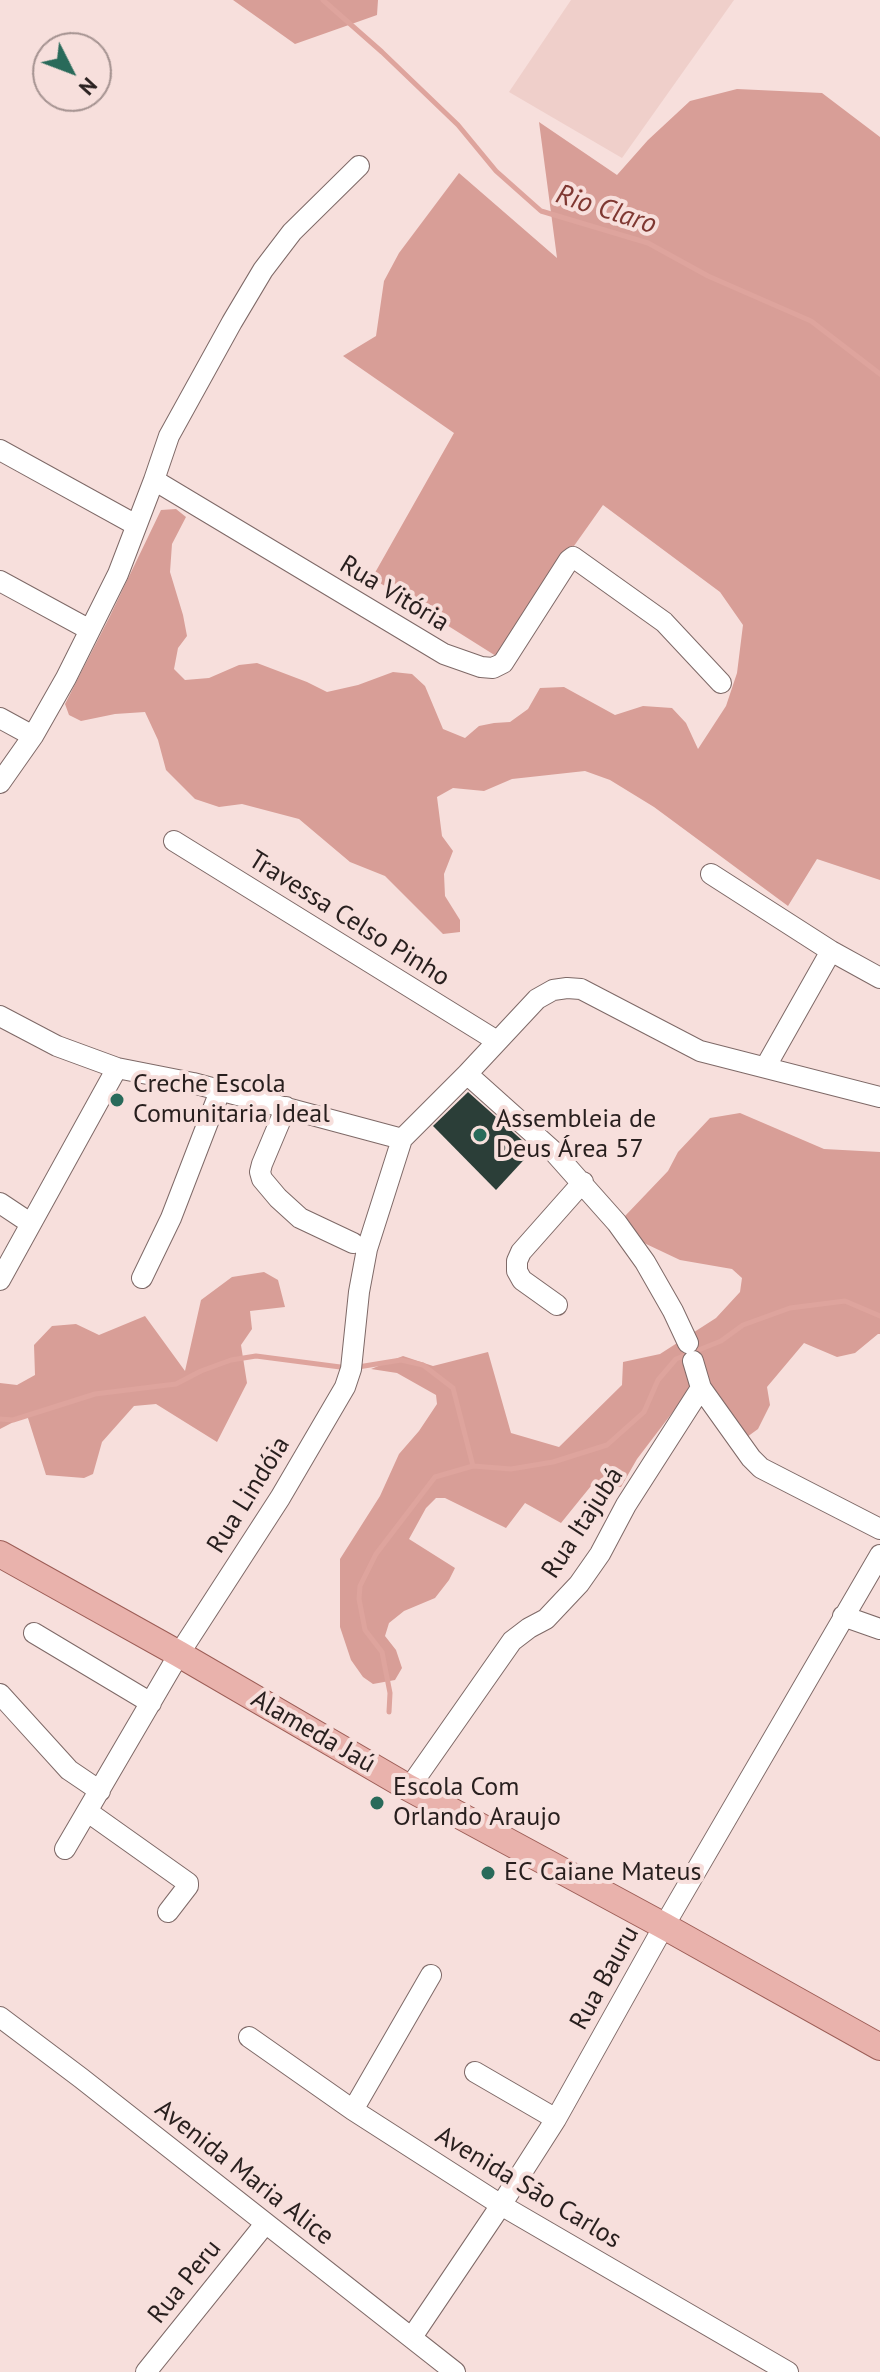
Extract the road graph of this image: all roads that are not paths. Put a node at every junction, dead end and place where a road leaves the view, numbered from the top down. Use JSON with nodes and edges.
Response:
{"nodes":[{"id":1,"x":359,"y":166,"type":"dead end"},
{"id":2,"x":0,"y":450,"type":"edge"},
{"id":3,"x":154,"y":480,"type":"junction"},
{"id":4,"x":136,"y":525,"type":"junction"},
{"id":5,"x":0,"y":581,"type":"edge"},
{"id":6,"x":90,"y":630,"type":"junction"},
{"id":7,"x":721,"y":683,"type":"dead end"},
{"id":8,"x":0,"y":718,"type":"edge"},
{"id":9,"x":33,"y":736,"type":"junction"},
{"id":10,"x":0,"y":783,"type":"edge"},
{"id":11,"x":174,"y":841,"type":"dead end"},
{"id":12,"x":711,"y":874,"type":"dead end"},
{"id":13,"x":831,"y":951,"type":"junction"},
{"id":14,"x":880,"y":978,"type":"edge"},
{"id":15,"x":0,"y":1016,"type":"edge"},
{"id":16,"x":497,"y":1041,"type":"junction"},
{"id":17,"x":766,"y":1066,"type":"junction"},
{"id":18,"x":117,"y":1068,"type":"junction"},
{"id":19,"x":467,"y":1074,"type":"junction"},
{"id":20,"x":220,"y":1091,"type":"junction"},
{"id":21,"x":880,"y":1097,"type":"edge"},
{"id":22,"x":286,"y":1107,"type":"junction"},
{"id":23,"x":402,"y":1139,"type":"junction"},
{"id":24,"x":583,"y":1182,"type":"junction"},
{"id":25,"x":0,"y":1203,"type":"edge"},
{"id":26,"x":30,"y":1223,"type":"junction"},
{"id":27,"x":353,"y":1243,"type":"dead end"},
{"id":28,"x":142,"y":1278,"type":"dead end"},
{"id":29,"x":0,"y":1280,"type":"edge"},
{"id":30,"x":557,"y":1305,"type":"dead end"},
{"id":31,"x":701,"y":1388,"type":"junction"},
{"id":32,"x":880,"y":1529,"type":"edge"},
{"id":33,"x":0,"y":1554,"type":"edge"},
{"id":34,"x":880,"y":1555,"type":"edge"},
{"id":35,"x":843,"y":1616,"type":"junction"},
{"id":36,"x":880,"y":1629,"type":"edge"},
{"id":37,"x":34,"y":1633,"type":"dead end"},
{"id":38,"x":179,"y":1654,"type":"junction"},
{"id":39,"x":0,"y":1694,"type":"edge"},
{"id":40,"x":151,"y":1703,"type":"junction"},
{"id":41,"x":409,"y":1788,"type":"junction"},
{"id":42,"x":100,"y":1791,"type":"junction"},
{"id":43,"x":88,"y":1812,"type":"junction"},
{"id":44,"x":65,"y":1849,"type":"dead end"},
{"id":45,"x":168,"y":1912,"type":"dead end"},
{"id":46,"x":664,"y":1926,"type":"junction"},
{"id":47,"x":431,"y":1975,"type":"dead end"},
{"id":48,"x":0,"y":2017,"type":"edge"},
{"id":49,"x":249,"y":2037,"type":"dead end"},
{"id":50,"x":880,"y":2047,"type":"edge"},
{"id":51,"x":475,"y":2072,"type":"dead end"},
{"id":52,"x":353,"y":2110,"type":"junction"},
{"id":53,"x":556,"y":2119,"type":"junction"},
{"id":54,"x":501,"y":2205,"type":"junction"},
{"id":55,"x":265,"y":2224,"type":"junction"},
{"id":56,"x":412,"y":2337,"type":"junction"},
{"id":57,"x":146,"y":2372,"type":"edge"},
{"id":58,"x":455,"y":2372,"type":"edge"},
{"id":59,"x":788,"y":2372,"type":"edge"}],
"edges":[{"from":1,"to":3,"type":"street"},
{"from":2,"to":4,"type":"street"},
{"from":3,"to":4,"type":"street"},
{"from":3,"to":7,"type":"street","name":"Rua Vitória"},
{"from":4,"to":6,"type":"street"},
{"from":5,"to":6,"type":"street"},
{"from":6,"to":9,"type":"street"},
{"from":8,"to":9,"type":"street"},
{"from":9,"to":10,"type":"street"},
{"from":11,"to":16,"type":"street","name":"Travessa Celso Pinho"},
{"from":12,"to":13,"type":"street"},
{"from":13,"to":14,"type":"street"},
{"from":13,"to":17,"type":"street"},
{"from":15,"to":18,"type":"street"},
{"from":16,"to":17,"type":"street"},
{"from":16,"to":19,"type":"street"},
{"from":17,"to":21,"type":"street"},
{"from":18,"to":20,"type":"street"},
{"from":18,"to":26,"type":"street"},
{"from":19,"to":23,"type":"street"},
{"from":19,"to":24,"type":"street"},
{"from":20,"to":22,"type":"street"},
{"from":20,"to":28,"type":"street"},
{"from":22,"to":23,"type":"street"},
{"from":22,"to":27,"type":"street"},
{"from":23,"to":38,"type":"street","name":"Rua Lindóia"},
{"from":24,"to":30,"type":"street"},
{"from":24,"to":31,"type":"street"},
{"from":25,"to":26,"type":"street"},
{"from":26,"to":29,"type":"street"},
{"from":31,"to":32,"type":"street"},
{"from":31,"to":41,"type":"street","name":"Rua Itajubá"},
{"from":33,"to":38,"type":"main road","name":"Alameda Jaú"},
{"from":34,"to":35,"type":"street","name":"Rua Bauru"},
{"from":35,"to":36,"type":"street"},
{"from":35,"to":46,"type":"street","name":"Rua Bauru"},
{"from":37,"to":40,"type":"street"},
{"from":38,"to":40,"type":"street","name":"Rua Lindóia"},
{"from":38,"to":41,"type":"main road","name":"Alameda Jaú"},
{"from":39,"to":42,"type":"street"},
{"from":40,"to":42,"type":"street","name":"Rua Lindóia"},
{"from":41,"to":46,"type":"main road","name":"Alameda Jaú"},
{"from":42,"to":43,"type":"street","name":"Rua Lindóia"},
{"from":43,"to":44,"type":"street","name":"Rua Lindóia"},
{"from":43,"to":45,"type":"street"},
{"from":46,"to":50,"type":"main road","name":"Alameda Jaú"},
{"from":46,"to":53,"type":"street","name":"Rua Bauru"},
{"from":47,"to":52,"type":"street"},
{"from":48,"to":55,"type":"street","name":"Avenida Maria Alice"},
{"from":49,"to":52,"type":"street","name":"Avenida São Carlos"},
{"from":51,"to":53,"type":"street"},
{"from":52,"to":54,"type":"street","name":"Avenida São Carlos"},
{"from":53,"to":54,"type":"street","name":"Rua Bauru"},
{"from":54,"to":56,"type":"street","name":"Rua Bauru"},
{"from":54,"to":59,"type":"street","name":"Avenida São Carlos"},
{"from":55,"to":56,"type":"street","name":"Avenida Maria Alice"},
{"from":55,"to":57,"type":"street","name":"Rua Peru"},
{"from":56,"to":58,"type":"street","name":"Avenida Maria Alice"}]}
